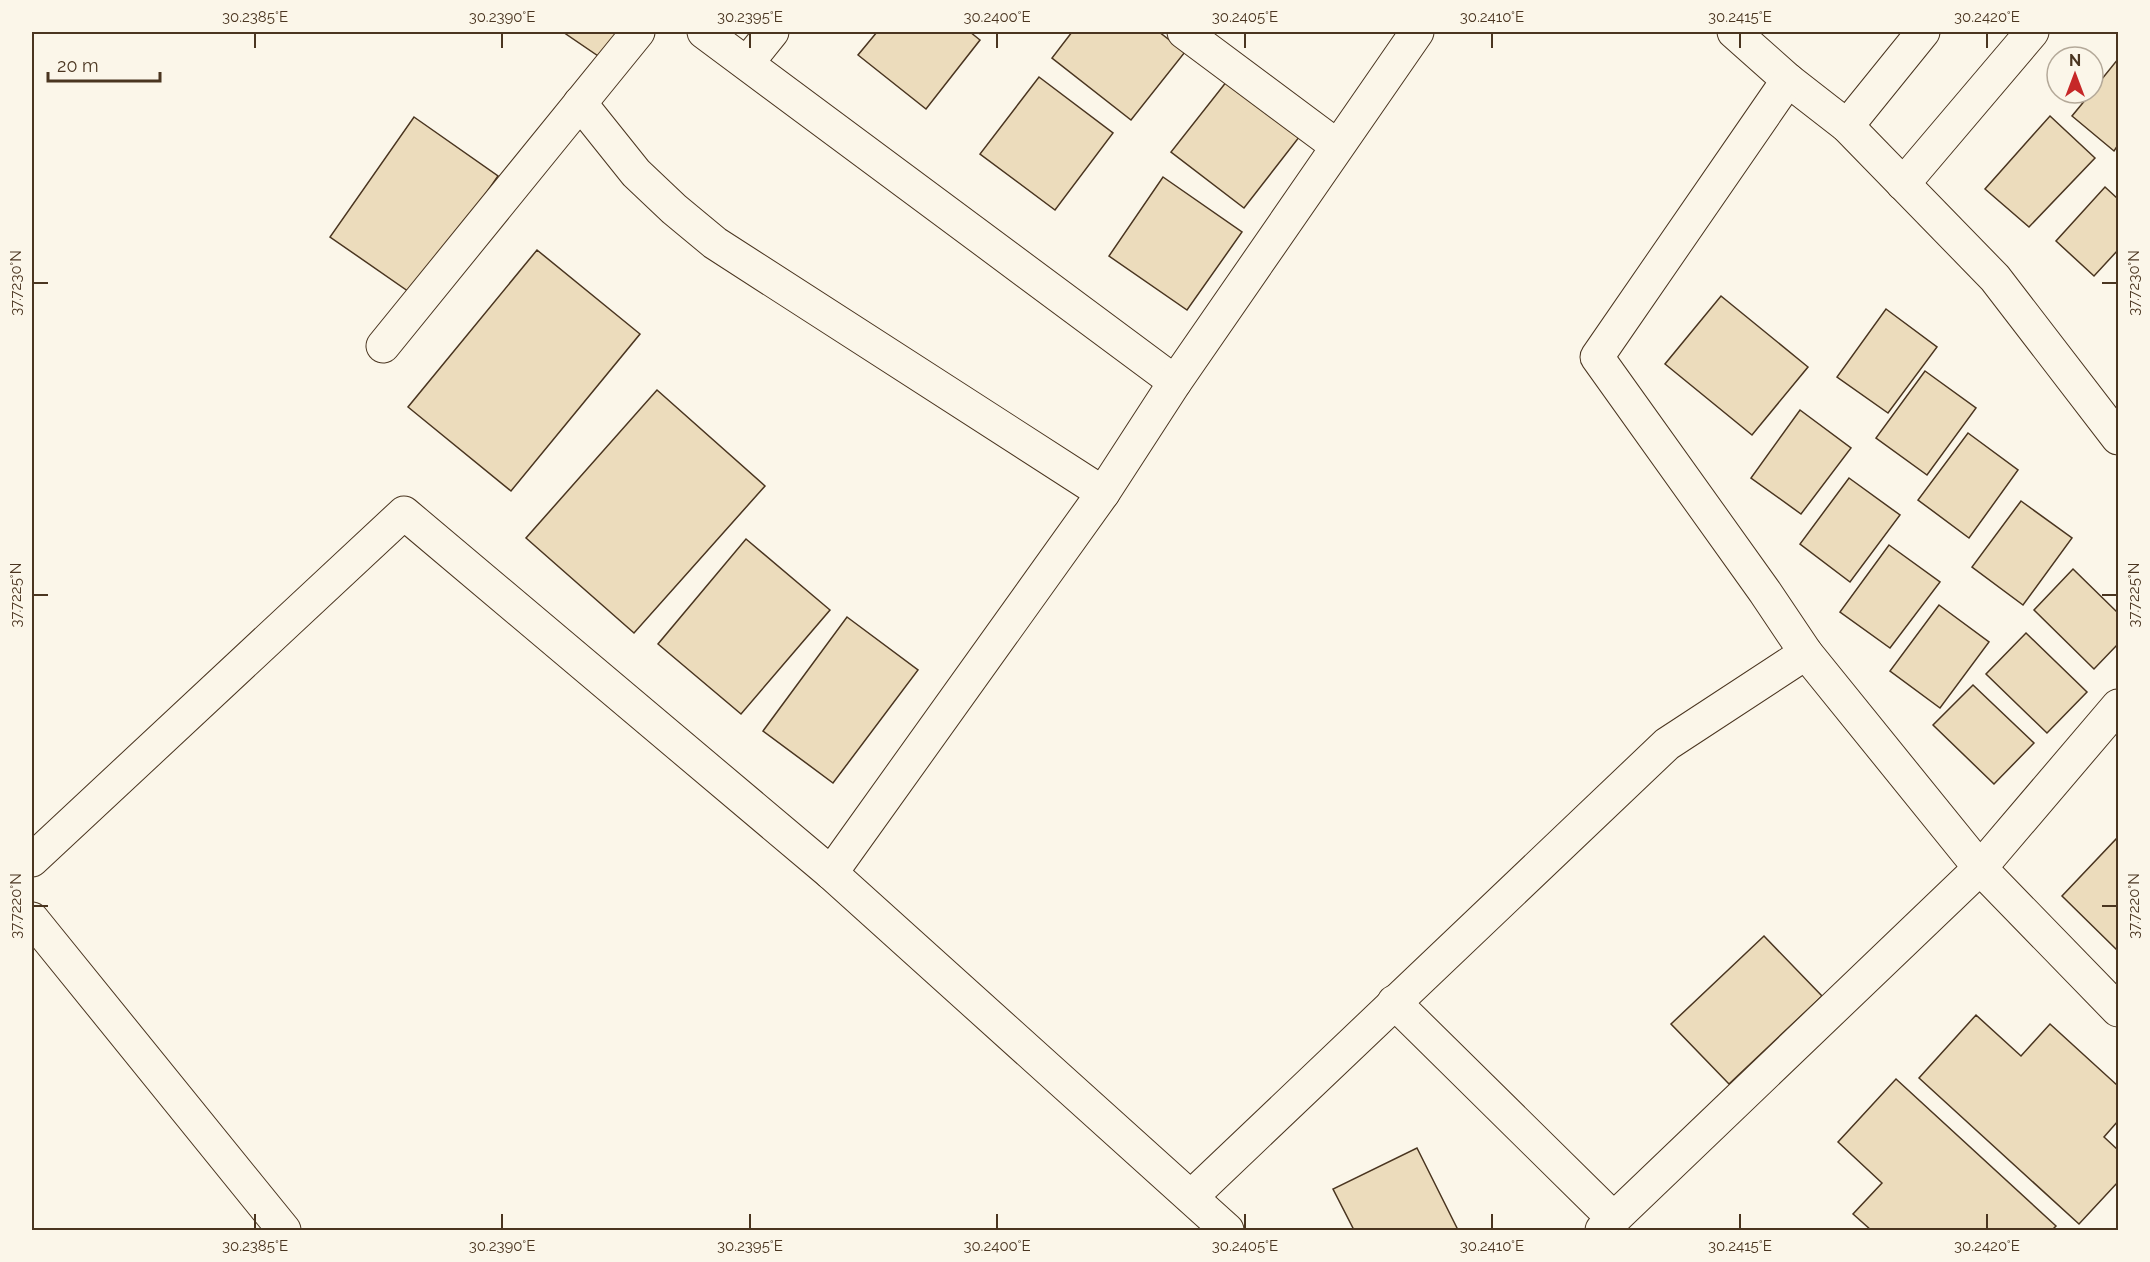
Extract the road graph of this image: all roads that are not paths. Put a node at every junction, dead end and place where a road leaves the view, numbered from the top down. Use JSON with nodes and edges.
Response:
{"nodes":[{"id":1,"x":638,"y":32,"type":"edge"},
{"id":2,"x":704,"y":32,"type":"edge"},
{"id":3,"x":772,"y":32,"type":"edge"},
{"id":4,"x":1184,"y":32,"type":"edge"},
{"id":5,"x":1417,"y":32,"type":"edge"},
{"id":6,"x":1734,"y":32,"type":"edge"},
{"id":7,"x":1923,"y":32,"type":"edge"},
{"id":8,"x":2032,"y":32,"type":"edge"},
{"id":9,"x":747,"y":63,"type":"junction"},
{"id":10,"x":1788,"y":80,"type":"junction"},
{"id":11,"x":580,"y":103,"type":"junction"},
{"id":12,"x":1847,"y":126,"type":"junction"},
{"id":13,"x":1337,"y":146,"type":"junction"},
{"id":14,"x":1903,"y":184,"type":"junction"},
{"id":15,"x":382,"y":346,"type":"dead end"},
{"id":16,"x":1174,"y":382,"type":"junction"},
{"id":17,"x":2118,"y":438,"type":"edge"},
{"id":18,"x":1103,"y":493,"type":"junction"},
{"id":19,"x":1806,"y":653,"type":"junction"},
{"id":20,"x":2118,"y":706,"type":"edge"},
{"id":21,"x":32,"y":860,"type":"edge"},
{"id":22,"x":1980,"y":868,"type":"junction"},
{"id":23,"x":831,"y":873,"type":"junction"},
{"id":24,"x":32,"y":919,"type":"edge"},
{"id":25,"x":1394,"y":1002,"type":"junction"},
{"id":26,"x":2118,"y":1010,"type":"edge"},
{"id":27,"x":1191,"y":1197,"type":"junction"},
{"id":28,"x":1608,"y":1225,"type":"edge"},
{"id":29,"x":284,"y":1230,"type":"edge"},
{"id":30,"x":1227,"y":1230,"type":"edge"}],
"edges":[{"from":1,"to":11,"type":"street"},
{"from":2,"to":9,"type":"street"},
{"from":3,"to":9,"type":"street"},
{"from":4,"to":13,"type":"street"},
{"from":5,"to":13,"type":"street"},
{"from":6,"to":10,"type":"street"},
{"from":7,"to":12,"type":"street"},
{"from":8,"to":14,"type":"street"},
{"from":9,"to":16,"type":"street"},
{"from":10,"to":12,"type":"street"},
{"from":10,"to":19,"type":"street"},
{"from":11,"to":15,"type":"street"},
{"from":11,"to":18,"type":"street"},
{"from":12,"to":14,"type":"street"},
{"from":13,"to":16,"type":"street"},
{"from":14,"to":17,"type":"street"},
{"from":16,"to":18,"type":"street"},
{"from":18,"to":23,"type":"street"},
{"from":19,"to":22,"type":"street"},
{"from":19,"to":25,"type":"street"},
{"from":20,"to":22,"type":"street"},
{"from":21,"to":23,"type":"street"},
{"from":22,"to":26,"type":"street"},
{"from":22,"to":28,"type":"street"},
{"from":23,"to":27,"type":"street"},
{"from":24,"to":29,"type":"street"},
{"from":25,"to":27,"type":"street"},
{"from":25,"to":28,"type":"street"},
{"from":27,"to":30,"type":"street"}]}
